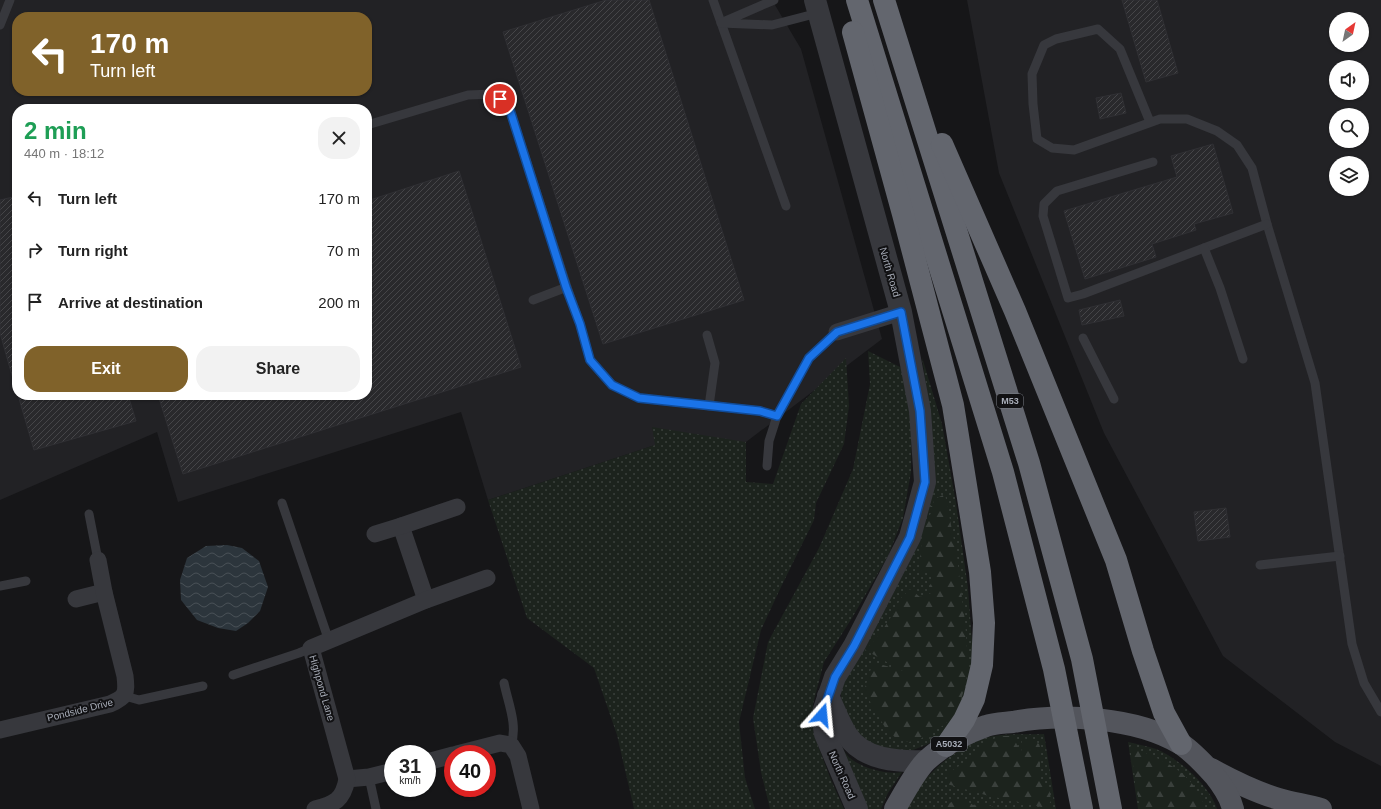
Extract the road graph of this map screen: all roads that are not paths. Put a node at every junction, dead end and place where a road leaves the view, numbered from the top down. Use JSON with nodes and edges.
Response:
{"nodes":[{"id":1,"x":10,"y":0,"type":"edge"},
{"id":2,"x":713,"y":0,"type":"edge"},
{"id":3,"x":774,"y":0,"type":"edge"},
{"id":4,"x":845,"y":0,"type":"edge"},
{"id":5,"x":857,"y":0,"type":"edge"},
{"id":6,"x":884,"y":0,"type":"edge"},
{"id":7,"x":818,"y":6,"type":"edge"},
{"id":8,"x":721,"y":24,"type":"junction"},
{"id":9,"x":0,"y":25,"type":"edge"},
{"id":10,"x":897,"y":42,"type":"junction"},
{"id":11,"x":1150,"y":122,"type":"junction"},
{"id":12,"x":372,"y":124,"type":"edge"},
{"id":13,"x":1153,"y":162,"type":"dead end"},
{"id":14,"x":786,"y":206,"type":"dead end"},
{"id":15,"x":1267,"y":224,"type":"junction"},
{"id":16,"x":1204,"y":248,"type":"junction"},
{"id":17,"x":566,"y":287,"type":"junction"},
{"id":18,"x":533,"y":300,"type":"dead end"},
{"id":19,"x":901,"y":312,"type":"junction"},
{"id":20,"x":837,"y":332,"type":"joint"},
{"id":21,"x":707,"y":335,"type":"dead end"},
{"id":22,"x":1083,"y":338,"type":"dead end"},
{"id":23,"x":1243,"y":360,"type":"dead end"},
{"id":24,"x":1114,"y":399,"type":"dead end"},
{"id":25,"x":709,"y":406,"type":"junction"},
{"id":26,"x":777,"y":416,"type":"junction"},
{"id":27,"x":767,"y":466,"type":"dead end"},
{"id":28,"x":282,"y":503,"type":"dead end"},
{"id":29,"x":457,"y":507,"type":"dead end"},
{"id":30,"x":89,"y":514,"type":"dead end"},
{"id":31,"x":401,"y":526,"type":"junction"},
{"id":32,"x":375,"y":534,"type":"dead end"},
{"id":33,"x":1340,"y":556,"type":"junction"},
{"id":34,"x":98,"y":560,"type":"joint"},
{"id":35,"x":1260,"y":565,"type":"dead end"},
{"id":36,"x":487,"y":578,"type":"dead end"},
{"id":37,"x":26,"y":581,"type":"dead end"},
{"id":38,"x":0,"y":586,"type":"edge"},
{"id":39,"x":104,"y":592,"type":"junction"},
{"id":40,"x":76,"y":599,"type":"dead end"},
{"id":41,"x":426,"y":600,"type":"junction"},
{"id":42,"x":329,"y":641,"type":"junction"},
{"id":43,"x":311,"y":648,"type":"junction"},
{"id":44,"x":233,"y":675,"type":"dead end"},
{"id":45,"x":504,"y":683,"type":"dead end"},
{"id":46,"x":203,"y":686,"type":"dead end"},
{"id":47,"x":125,"y":696,"type":"junction"},
{"id":48,"x":828,"y":696,"type":"junction"},
{"id":49,"x":1381,"y":712,"type":"edge"},
{"id":50,"x":0,"y":730,"type":"edge"},
{"id":51,"x":1181,"y":744,"type":"junction"},
{"id":52,"x":492,"y":745,"type":"edge"},
{"id":53,"x":511,"y":745,"type":"junction"},
{"id":54,"x":946,"y":746,"type":"junction"},
{"id":55,"x":925,"y":761,"type":"junction"},
{"id":56,"x":1205,"y":765,"type":"junction"},
{"id":57,"x":384,"y":773,"type":"edge"},
{"id":58,"x":369,"y":777,"type":"junction"},
{"id":59,"x":348,"y":779,"type":"junction"},
{"id":60,"x":315,"y":809,"type":"edge"},
{"id":61,"x":376,"y":809,"type":"edge"},
{"id":62,"x":531,"y":809,"type":"edge"},
{"id":63,"x":857,"y":809,"type":"edge"},
{"id":64,"x":895,"y":809,"type":"edge"},
{"id":65,"x":1082,"y":809,"type":"edge"},
{"id":66,"x":1111,"y":809,"type":"edge"},
{"id":67,"x":1233,"y":809,"type":"edge"},
{"id":68,"x":1321,"y":809,"type":"edge"}],
"edges":[{"from":1,"to":9,"type":"lane"},
{"from":2,"to":8,"type":"lane"},
{"from":3,"to":8,"type":"lane"},
{"from":4,"to":54,"type":"highway"},
{"from":5,"to":65,"type":"highway","number":"M53"},
{"from":6,"to":10,"type":"highway","number":"M53"},
{"from":7,"to":8,"type":"lane"},
{"from":7,"to":19,"type":"street","name":"North Road"},
{"from":8,"to":14,"type":"lane"},
{"from":10,"to":51,"type":"highway"},
{"from":10,"to":66,"type":"highway","number":"M53"},
{"from":11,"to":11,"type":"lane"},
{"from":11,"to":15,"type":"lane"},
{"from":12,"to":17,"type":"lane"},
{"from":13,"to":16,"type":"lane"},
{"from":15,"to":16,"type":"lane"},
{"from":15,"to":33,"type":"lane"},
{"from":16,"to":23,"type":"lane"},
{"from":17,"to":18,"type":"lane"},
{"from":17,"to":25,"type":"lane"},
{"from":19,"to":20,"type":"street"},
{"from":19,"to":48,"type":"street","name":"North Road"},
{"from":20,"to":26,"type":"lane"},
{"from":21,"to":25,"type":"lane"},
{"from":22,"to":24,"type":"lane"},
{"from":25,"to":26,"type":"lane"},
{"from":26,"to":27,"type":"lane"},
{"from":28,"to":42,"type":"lane"},
{"from":29,"to":31,"type":"street"},
{"from":30,"to":34,"type":"lane"},
{"from":31,"to":32,"type":"street"},
{"from":31,"to":41,"type":"street"},
{"from":33,"to":35,"type":"lane"},
{"from":33,"to":49,"type":"lane"},
{"from":34,"to":39,"type":"street","name":"Pondside Drive"},
{"from":36,"to":41,"type":"street","name":"Highpond Lane"},
{"from":37,"to":38,"type":"lane"},
{"from":39,"to":40,"type":"street"},
{"from":39,"to":47,"type":"street","name":"Pondside Drive"},
{"from":41,"to":42,"type":"street","name":"Highpond Lane"},
{"from":42,"to":43,"type":"street","name":"Highpond Lane"},
{"from":43,"to":44,"type":"lane"},
{"from":43,"to":59,"type":"street","name":"Highpond Lane"},
{"from":45,"to":53,"type":"lane"},
{"from":46,"to":47,"type":"lane"},
{"from":47,"to":50,"type":"street","name":"Pondside Drive"},
{"from":48,"to":55,"type":"street"},
{"from":48,"to":63,"type":"street","name":"North Road"},
{"from":51,"to":54,"type":"main road","number":"A5032"},
{"from":51,"to":56,"type":"main road","number":"A5032"},
{"from":52,"to":53,"type":"street"},
{"from":53,"to":62,"type":"street"},
{"from":54,"to":55,"type":"main road","number":"A5032"},
{"from":55,"to":64,"type":"main road","number":"A5032"},
{"from":56,"to":67,"type":"main road","number":"A5032"},
{"from":56,"to":68,"type":"main road","number":"A5032"},
{"from":57,"to":58,"type":"street"},
{"from":58,"to":59,"type":"street"},
{"from":58,"to":61,"type":"lane"},
{"from":59,"to":60,"type":"street"}]}
